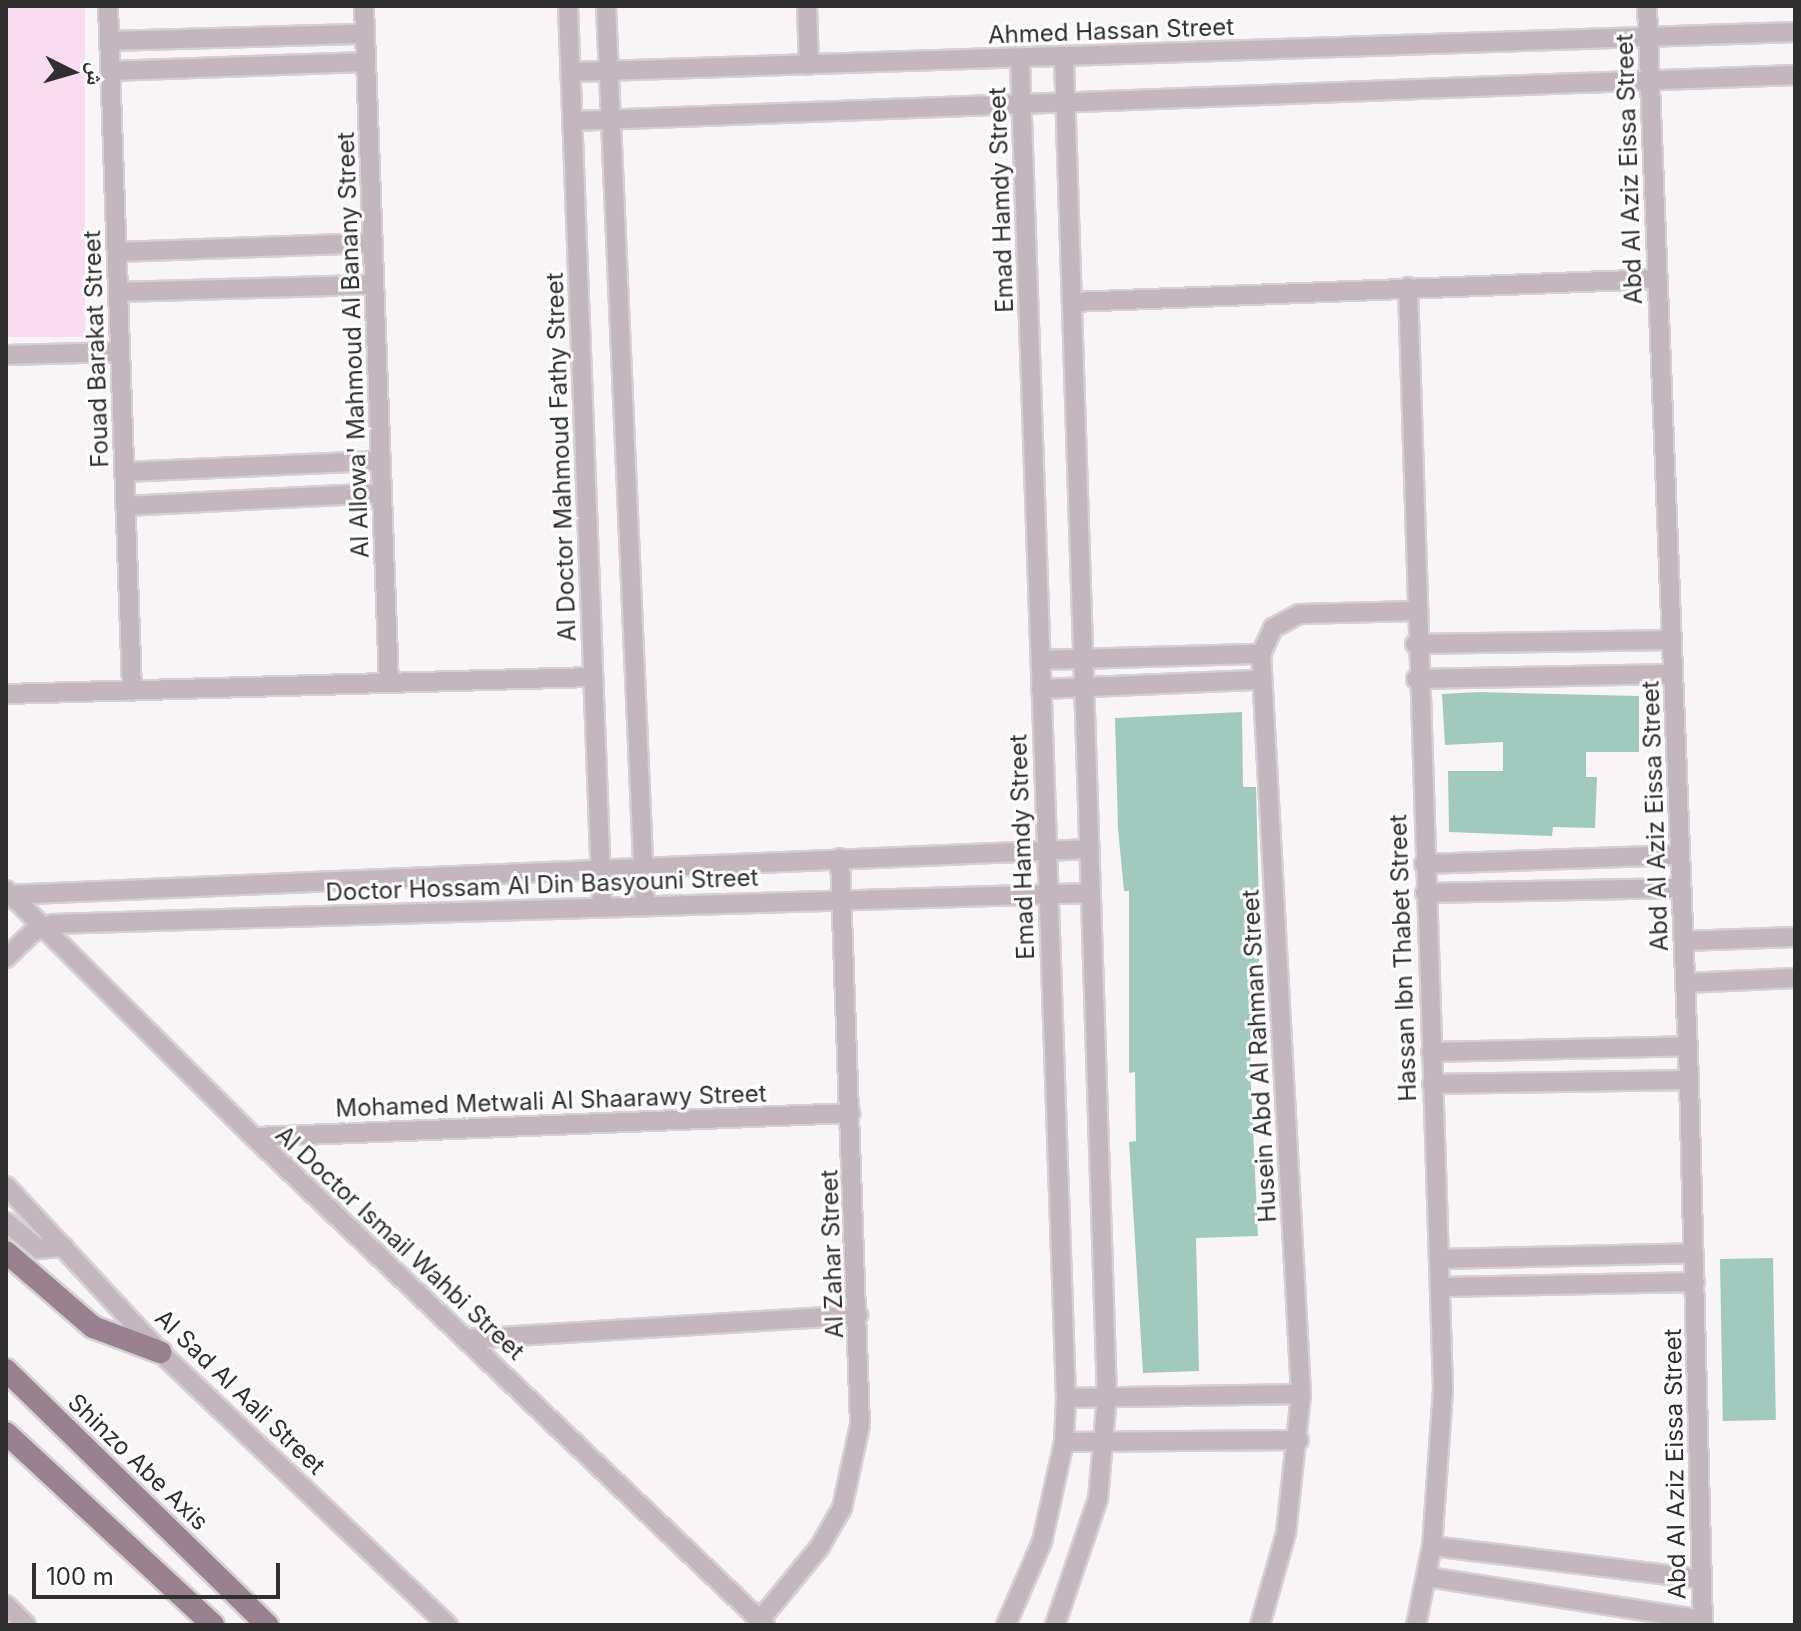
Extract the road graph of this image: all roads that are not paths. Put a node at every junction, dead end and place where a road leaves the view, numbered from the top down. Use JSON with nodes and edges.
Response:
{"nodes":[{"id":1,"x":108,"y":6,"type":"edge"},
{"id":2,"x":364,"y":6,"type":"edge"},
{"id":3,"x":568,"y":6,"type":"edge"},
{"id":4,"x":606,"y":6,"type":"edge"},
{"id":5,"x":807,"y":6,"type":"edge"},
{"id":6,"x":1647,"y":6,"type":"edge"},
{"id":7,"x":1795,"y":32,"type":"edge"},
{"id":8,"x":365,"y":34,"type":"junction"},
{"id":9,"x":1648,"y":38,"type":"junction"},
{"id":10,"x":109,"y":41,"type":"junction"},
{"id":11,"x":1064,"y":57,"type":"junction"},
{"id":12,"x":1020,"y":58,"type":"junction"},
{"id":13,"x":366,"y":62,"type":"junction"},
{"id":14,"x":809,"y":65,"type":"junction"},
{"id":15,"x":110,"y":71,"type":"junction"},
{"id":16,"x":609,"y":71,"type":"junction"},
{"id":17,"x":572,"y":72,"type":"junction"},
{"id":18,"x":1795,"y":75,"type":"edge"},
{"id":19,"x":1650,"y":81,"type":"junction"},
{"id":20,"x":1066,"y":103,"type":"junction"},
{"id":21,"x":1021,"y":105,"type":"junction"},
{"id":22,"x":611,"y":119,"type":"junction"},
{"id":23,"x":573,"y":121,"type":"junction"},
{"id":24,"x":373,"y":243,"type":"junction"},
{"id":25,"x":117,"y":252,"type":"junction"},
{"id":26,"x":1658,"y":279,"type":"junction"},
{"id":27,"x":374,"y":285,"type":"junction"},
{"id":28,"x":1408,"y":287,"type":"junction"},
{"id":29,"x":118,"y":292,"type":"junction"},
{"id":30,"x":1072,"y":302,"type":"junction"},
{"id":31,"x":120,"y":352,"type":"junction"},
{"id":32,"x":6,"y":355,"type":"edge"},
{"id":33,"x":381,"y":461,"type":"junction"},
{"id":34,"x":124,"y":472,"type":"junction"},
{"id":35,"x":382,"y":493,"type":"junction"},
{"id":36,"x":125,"y":506,"type":"junction"},
{"id":37,"x":1415,"y":611,"type":"junction"},
{"id":38,"x":1672,"y":640,"type":"junction"},
{"id":39,"x":1415,"y":644,"type":"junction"},
{"id":40,"x":1261,"y":654,"type":"junction"},
{"id":41,"x":1084,"y":659,"type":"junction"},
{"id":42,"x":1041,"y":660,"type":"junction"},
{"id":43,"x":1673,"y":674,"type":"junction"},
{"id":44,"x":593,"y":677,"type":"junction"},
{"id":45,"x":1416,"y":679,"type":"junction"},
{"id":46,"x":1260,"y":680,"type":"junction"},
{"id":47,"x":389,"y":683,"type":"junction"},
{"id":48,"x":1084,"y":687,"type":"junction"},
{"id":49,"x":1041,"y":689,"type":"junction"},
{"id":50,"x":132,"y":691,"type":"junction"},
{"id":51,"x":6,"y":694,"type":"edge"},
{"id":52,"x":1090,"y":849,"type":"junction"},
{"id":53,"x":1047,"y":850,"type":"junction"},
{"id":54,"x":1680,"y":855,"type":"junction"},
{"id":55,"x":840,"y":858,"type":"junction"},
{"id":56,"x":643,"y":864,"type":"junction"},
{"id":57,"x":1424,"y":864,"type":"junction"},
{"id":58,"x":600,"y":866,"type":"junction"},
{"id":59,"x":1681,"y":888,"type":"junction"},
{"id":60,"x":7,"y":893,"type":"edge"},
{"id":61,"x":1091,"y":893,"type":"junction"},
{"id":62,"x":1425,"y":893,"type":"junction"},
{"id":63,"x":1048,"y":894,"type":"junction"},
{"id":64,"x":841,"y":900,"type":"junction"},
{"id":65,"x":645,"y":906,"type":"junction"},
{"id":66,"x":602,"y":907,"type":"junction"},
{"id":67,"x":43,"y":926,"type":"junction"},
{"id":68,"x":1795,"y":937,"type":"edge"},
{"id":69,"x":1684,"y":941,"type":"junction"},
{"id":70,"x":6,"y":958,"type":"edge"},
{"id":71,"x":1795,"y":978,"type":"edge"},
{"id":72,"x":1685,"y":983,"type":"junction"},
{"id":73,"x":1688,"y":1046,"type":"junction"},
{"id":74,"x":1431,"y":1052,"type":"junction"},
{"id":75,"x":1689,"y":1080,"type":"junction"},
{"id":76,"x":1432,"y":1084,"type":"junction"},
{"id":77,"x":851,"y":1113,"type":"junction"},
{"id":78,"x":254,"y":1137,"type":"junction"},
{"id":79,"x":6,"y":1186,"type":"edge"},
{"id":80,"x":6,"y":1222,"type":"edge"},
{"id":81,"x":64,"y":1247,"type":"junction"},
{"id":82,"x":6,"y":1252,"type":"edge"},
{"id":83,"x":1694,"y":1253,"type":"junction"},
{"id":84,"x":1439,"y":1259,"type":"junction"},
{"id":85,"x":1695,"y":1282,"type":"junction"},
{"id":86,"x":1441,"y":1287,"type":"junction"},
{"id":87,"x":858,"y":1315,"type":"junction"},
{"id":88,"x":467,"y":1339,"type":"junction"},
{"id":89,"x":160,"y":1352,"type":"junction"},
{"id":90,"x":6,"y":1370,"type":"edge"},
{"id":91,"x":1301,"y":1394,"type":"junction"},
{"id":92,"x":1107,"y":1397,"type":"junction"},
{"id":93,"x":1066,"y":1398,"type":"junction"},
{"id":94,"x":6,"y":1433,"type":"edge"},
{"id":95,"x":1299,"y":1440,"type":"junction"},
{"id":96,"x":1107,"y":1441,"type":"junction"},
{"id":97,"x":1064,"y":1442,"type":"junction"},
{"id":98,"x":1432,"y":1546,"type":"junction"},
{"id":99,"x":1428,"y":1577,"type":"junction"},
{"id":100,"x":1702,"y":1579,"type":"junction"},
{"id":101,"x":6,"y":1605,"type":"edge"},
{"id":102,"x":762,"y":1622,"type":"edge"},
{"id":103,"x":1702,"y":1623,"type":"edge"},
{"id":104,"x":26,"y":1625,"type":"edge"},
{"id":105,"x":213,"y":1625,"type":"edge"},
{"id":106,"x":267,"y":1625,"type":"edge"},
{"id":107,"x":448,"y":1625,"type":"edge"},
{"id":108,"x":1006,"y":1625,"type":"edge"},
{"id":109,"x":1055,"y":1625,"type":"edge"},
{"id":110,"x":1260,"y":1625,"type":"edge"},
{"id":111,"x":1416,"y":1625,"type":"edge"}],
"edges":[{"from":1,"to":10,"type":"street","name":"Fouad Barakat Street"},
{"from":2,"to":8,"type":"street","name":"Al Allowa' Mahmoud Al Banany Street"},
{"from":3,"to":17,"type":"street","name":"Al Doctor Mahmoud Fathy Street"},
{"from":4,"to":16,"type":"street"},
{"from":5,"to":14,"type":"street"},
{"from":6,"to":9,"type":"street","name":"Abd Al Aziz Eissa Street"},
{"from":7,"to":9,"type":"street","name":"Ahmed Hassan Street"},
{"from":8,"to":10,"type":"street"},
{"from":8,"to":13,"type":"street","name":"Al Allowa' Mahmoud Al Banany Street"},
{"from":9,"to":11,"type":"street","name":"Ahmed Hassan Street"},
{"from":9,"to":19,"type":"street","name":"Abd Al Aziz Eissa Street"},
{"from":10,"to":15,"type":"street","name":"Fouad Barakat Street"},
{"from":11,"to":12,"type":"street","name":"Ahmed Hassan Street"},
{"from":11,"to":20,"type":"street"},
{"from":12,"to":14,"type":"street","name":"Ahmed Hassan Street"},
{"from":12,"to":21,"type":"street","name":"Emad Hamdy Street"},
{"from":13,"to":15,"type":"street"},
{"from":13,"to":24,"type":"street","name":"Al Allowa' Mahmoud Al Banany Street"},
{"from":14,"to":16,"type":"street","name":"Ahmed Hassan Street"},
{"from":15,"to":25,"type":"street","name":"Fouad Barakat Street"},
{"from":16,"to":17,"type":"street","name":"Ahmed Hassan Street"},
{"from":16,"to":22,"type":"street"},
{"from":17,"to":23,"type":"street","name":"Al Doctor Mahmoud Fathy Street"},
{"from":18,"to":19,"type":"street"},
{"from":19,"to":20,"type":"street"},
{"from":19,"to":26,"type":"street","name":"Abd Al Aziz Eissa Street"},
{"from":20,"to":21,"type":"street"},
{"from":20,"to":30,"type":"street"},
{"from":21,"to":22,"type":"street"},
{"from":21,"to":42,"type":"street","name":"Emad Hamdy Street"},
{"from":22,"to":23,"type":"street"},
{"from":22,"to":56,"type":"street"},
{"from":23,"to":44,"type":"street","name":"Al Doctor Mahmoud Fathy Street"},
{"from":24,"to":25,"type":"street"},
{"from":24,"to":27,"type":"street","name":"Al Allowa' Mahmoud Al Banany Street"},
{"from":25,"to":29,"type":"street","name":"Fouad Barakat Street"},
{"from":26,"to":28,"type":"street"},
{"from":26,"to":38,"type":"street","name":"Abd Al Aziz Eissa Street"},
{"from":27,"to":29,"type":"street"},
{"from":27,"to":33,"type":"street","name":"Al Allowa' Mahmoud Al Banany Street"},
{"from":28,"to":30,"type":"street"},
{"from":28,"to":37,"type":"street","name":"Hassan Ibn Thabet Street"},
{"from":29,"to":31,"type":"street","name":"Fouad Barakat Street"},
{"from":30,"to":41,"type":"street"},
{"from":31,"to":32,"type":"street"},
{"from":31,"to":34,"type":"street","name":"Fouad Barakat Street"},
{"from":33,"to":34,"type":"street"},
{"from":33,"to":35,"type":"street","name":"Al Allowa' Mahmoud Al Banany Street"},
{"from":34,"to":36,"type":"street","name":"Fouad Barakat Street"},
{"from":35,"to":36,"type":"street"},
{"from":35,"to":47,"type":"street","name":"Al Allowa' Mahmoud Al Banany Street"},
{"from":36,"to":50,"type":"street","name":"Fouad Barakat Street"},
{"from":37,"to":39,"type":"street","name":"Hassan Ibn Thabet Street"},
{"from":37,"to":40,"type":"street"},
{"from":38,"to":39,"type":"street"},
{"from":38,"to":43,"type":"street","name":"Abd Al Aziz Eissa Street"},
{"from":39,"to":45,"type":"street","name":"Hassan Ibn Thabet Street"},
{"from":40,"to":41,"type":"street"},
{"from":40,"to":46,"type":"street","name":"Husein Abd Al Rahman Street"},
{"from":41,"to":42,"type":"street"},
{"from":41,"to":48,"type":"street"},
{"from":42,"to":49,"type":"street","name":"Emad Hamdy Street"},
{"from":43,"to":45,"type":"street"},
{"from":43,"to":54,"type":"street","name":"Abd Al Aziz Eissa Street"},
{"from":44,"to":47,"type":"street"},
{"from":44,"to":58,"type":"street","name":"Al Doctor Mahmoud Fathy Street"},
{"from":45,"to":57,"type":"street","name":"Hassan Ibn Thabet Street"},
{"from":46,"to":48,"type":"street"},
{"from":46,"to":91,"type":"street","name":"Husein Abd Al Rahman Street"},
{"from":47,"to":50,"type":"street"},
{"from":48,"to":49,"type":"street"},
{"from":48,"to":52,"type":"street"},
{"from":49,"to":53,"type":"street","name":"Emad Hamdy Street"},
{"from":50,"to":51,"type":"street"},
{"from":52,"to":53,"type":"street","name":"Doctor Hossam Al Din Basyouni Street"},
{"from":52,"to":61,"type":"street"},
{"from":53,"to":55,"type":"street","name":"Doctor Hossam Al Din Basyouni Street"},
{"from":53,"to":63,"type":"street","name":"Emad Hamdy Street"},
{"from":54,"to":57,"type":"street"},
{"from":54,"to":59,"type":"street","name":"Abd Al Aziz Eissa Street"},
{"from":55,"to":56,"type":"street","name":"Doctor Hossam Al Din Basyouni Street"},
{"from":55,"to":64,"type":"street","name":"Al Zahar Street"},
{"from":56,"to":58,"type":"street","name":"Doctor Hossam Al Din Basyouni Street"},
{"from":56,"to":65,"type":"street"},
{"from":57,"to":62,"type":"street","name":"Hassan Ibn Thabet Street"},
{"from":58,"to":60,"type":"street","name":"Doctor Hossam Al Din Basyouni Street"},
{"from":58,"to":66,"type":"street","name":"Al Doctor Mahmoud Fathy Street"},
{"from":59,"to":62,"type":"street"},
{"from":59,"to":69,"type":"street","name":"Abd Al Aziz Eissa Street"},
{"from":60,"to":67,"type":"street","name":"Al Doctor Ismail Wahbi Street"},
{"from":61,"to":63,"type":"street","name":"Doctor Hossam Al Din Basyouni Street"},
{"from":61,"to":92,"type":"street"},
{"from":62,"to":74,"type":"street","name":"Hassan Ibn Thabet Street"},
{"from":63,"to":64,"type":"street","name":"Doctor Hossam Al Din Basyouni Street"},
{"from":63,"to":93,"type":"street","name":"Emad Hamdy Street"},
{"from":64,"to":65,"type":"street","name":"Doctor Hossam Al Din Basyouni Street"},
{"from":64,"to":77,"type":"street","name":"Al Zahar Street"},
{"from":65,"to":66,"type":"street","name":"Doctor Hossam Al Din Basyouni Street"},
{"from":66,"to":67,"type":"street","name":"Doctor Hossam Al Din Basyouni Street"},
{"from":67,"to":70,"type":"street"},
{"from":67,"to":78,"type":"street","name":"Al Doctor Ismail Wahbi Street"},
{"from":68,"to":69,"type":"street"},
{"from":69,"to":72,"type":"street","name":"Abd Al Aziz Eissa Street"},
{"from":71,"to":72,"type":"street"},
{"from":72,"to":73,"type":"street","name":"Abd Al Aziz Eissa Street"},
{"from":73,"to":74,"type":"street"},
{"from":73,"to":75,"type":"street","name":"Abd Al Aziz Eissa Street"},
{"from":74,"to":76,"type":"street","name":"Hassan Ibn Thabet Street"},
{"from":75,"to":76,"type":"street"},
{"from":75,"to":83,"type":"street","name":"Abd Al Aziz Eissa Street"},
{"from":76,"to":84,"type":"street","name":"Hassan Ibn Thabet Street"},
{"from":77,"to":78,"type":"street","name":"Mohamed Metwali Al Shaarawy Street"},
{"from":77,"to":87,"type":"street","name":"Al Zahar Street"},
{"from":78,"to":88,"type":"street","name":"Al Doctor Ismail Wahbi Street"},
{"from":79,"to":81,"type":"street","name":"Al Sad Al Aali Street"},
{"from":80,"to":81,"type":"street"},
{"from":81,"to":89,"type":"street","name":"Al Sad Al Aali Street"},
{"from":82,"to":89,"type":"main road"},
{"from":83,"to":84,"type":"street"},
{"from":83,"to":85,"type":"street","name":"Abd Al Aziz Eissa Street"},
{"from":84,"to":86,"type":"street","name":"Hassan Ibn Thabet Street"},
{"from":85,"to":86,"type":"street"},
{"from":85,"to":100,"type":"street","name":"Abd Al Aziz Eissa Street"},
{"from":86,"to":98,"type":"street","name":"Hassan Ibn Thabet Street"},
{"from":87,"to":88,"type":"street"},
{"from":87,"to":102,"type":"street","name":"Al Zahar Street"},
{"from":88,"to":102,"type":"street","name":"Al Doctor Ismail Wahbi Street"},
{"from":89,"to":107,"type":"street","name":"Al Sad Al Aali Street"},
{"from":90,"to":106,"type":"main road","name":"Shinzo Abe Axis"},
{"from":91,"to":92,"type":"street"},
{"from":91,"to":95,"type":"street","name":"Husein Abd Al Rahman Street"},
{"from":92,"to":93,"type":"street"},
{"from":92,"to":96,"type":"street"},
{"from":93,"to":97,"type":"street","name":"Emad Hamdy Street"},
{"from":94,"to":105,"type":"main road"},
{"from":95,"to":96,"type":"street"},
{"from":95,"to":110,"type":"street","name":"Husein Abd Al Rahman Street"},
{"from":96,"to":97,"type":"street"},
{"from":96,"to":109,"type":"street"},
{"from":97,"to":108,"type":"street","name":"Emad Hamdy Street"},
{"from":98,"to":99,"type":"street","name":"Hassan Ibn Thabet Street"},
{"from":98,"to":100,"type":"street"},
{"from":99,"to":103,"type":"street"},
{"from":99,"to":111,"type":"street","name":"Hassan Ibn Thabet Street"},
{"from":100,"to":103,"type":"street","name":"Abd Al Aziz Eissa Street"},
{"from":101,"to":104,"type":"street"}]}
